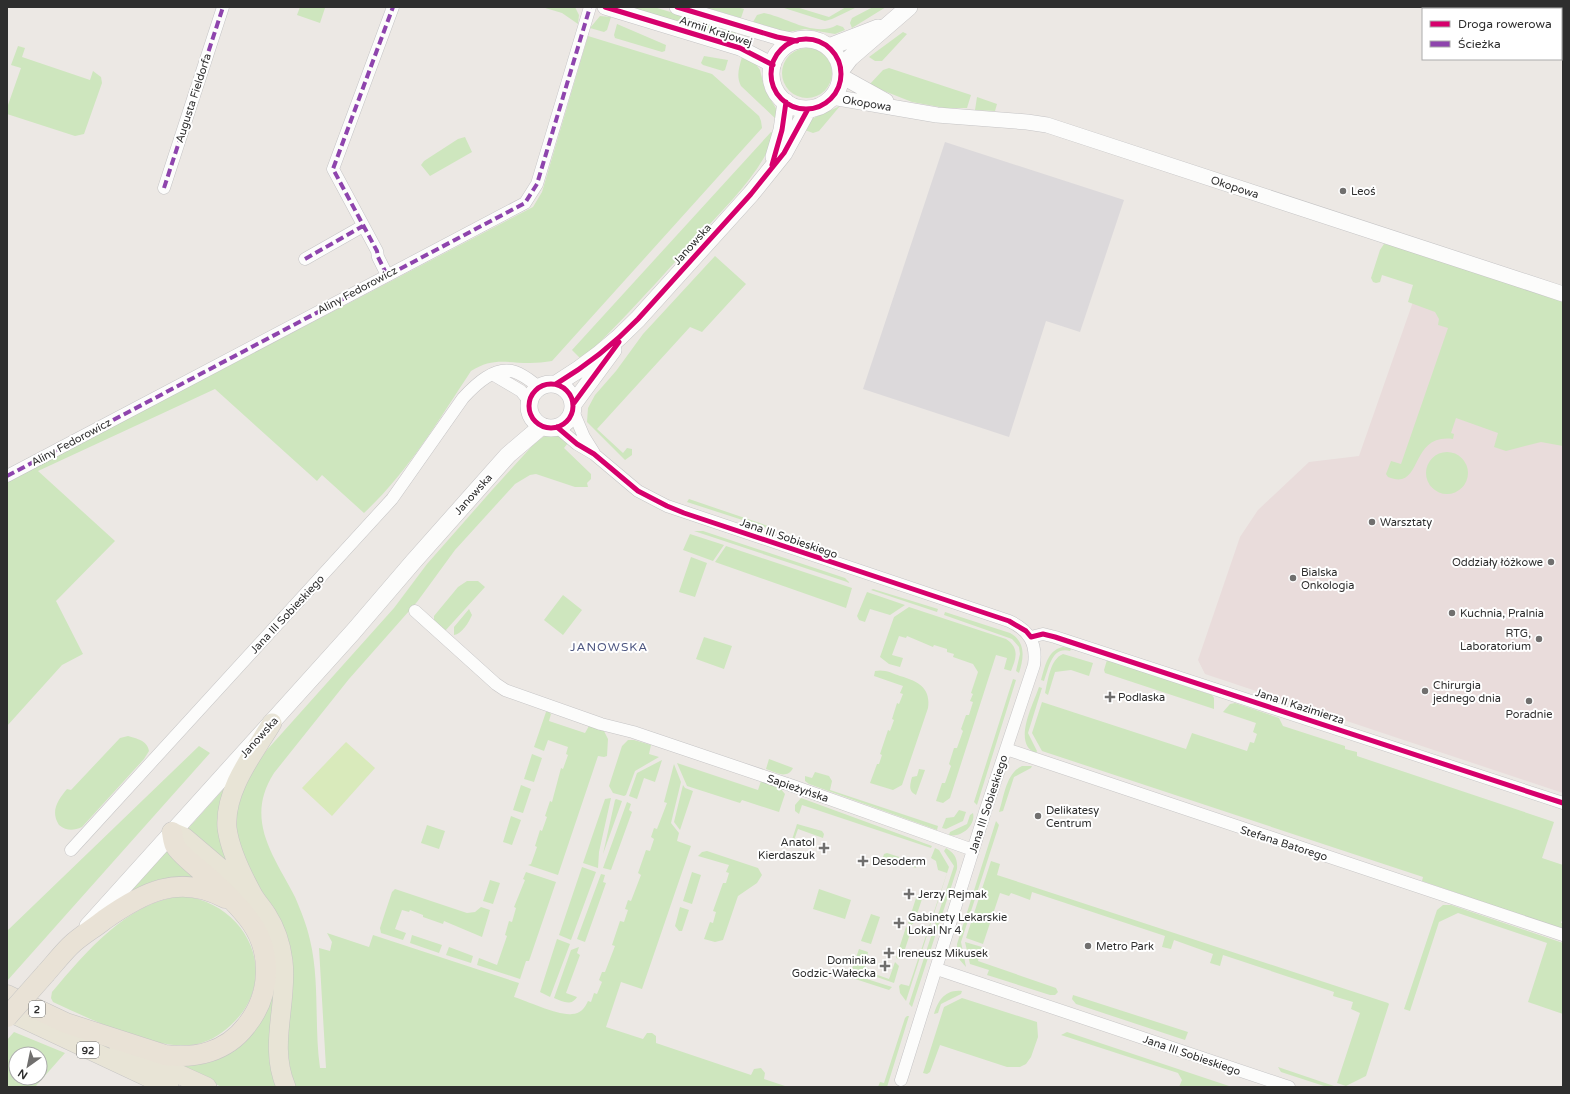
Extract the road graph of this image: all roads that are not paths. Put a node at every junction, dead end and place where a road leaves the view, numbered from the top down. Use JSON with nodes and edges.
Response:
{"nodes":[{"id":1,"x":223,"y":7,"type":"edge"},
{"id":2,"x":393,"y":7,"type":"edge"},
{"id":3,"x":590,"y":7,"type":"edge"},
{"id":4,"x":605,"y":7,"type":"edge"},
{"id":5,"x":677,"y":7,"type":"edge"},
{"id":6,"x":909,"y":7,"type":"edge"},
{"id":7,"x":887,"y":24,"type":"junction"},
{"id":8,"x":797,"y":40,"type":"junction"},
{"id":9,"x":829,"y":47,"type":"junction"},
{"id":10,"x":773,"y":65,"type":"junction"},
{"id":11,"x":841,"y":73,"type":"junction"},
{"id":12,"x":832,"y":97,"type":"junction"},
{"id":13,"x":786,"y":102,"type":"junction"},
{"id":14,"x":902,"y":108,"type":"junction"},
{"id":15,"x":808,"y":109,"type":"junction"},
{"id":16,"x":771,"y":169,"type":"junction"},
{"id":17,"x":164,"y":188,"type":"dead end"},
{"id":18,"x":363,"y":226,"type":"junction"},
{"id":19,"x":305,"y":259,"type":"dead end"},
{"id":20,"x":387,"y":275,"type":"junction"},
{"id":21,"x":1563,"y":294,"type":"edge"},
{"id":22,"x":626,"y":332,"type":"junction"},
{"id":23,"x":494,"y":375,"type":"junction"},
{"id":24,"x":556,"y":384,"type":"junction"},
{"id":25,"x":534,"y":394,"type":"junction"},
{"id":26,"x":573,"y":407,"type":"junction"},
{"id":27,"x":544,"y":424,"type":"junction"},
{"id":28,"x":594,"y":454,"type":"junction"},
{"id":29,"x":7,"y":476,"type":"edge"},
{"id":30,"x":415,"y":611,"type":"dead end"},
{"id":31,"x":1031,"y":637,"type":"junction"},
{"id":32,"x":272,"y":723,"type":"junction"},
{"id":33,"x":1006,"y":749,"type":"junction"},
{"id":34,"x":1563,"y":803,"type":"edge"},
{"id":35,"x":172,"y":832,"type":"junction"},
{"id":36,"x":71,"y":850,"type":"dead end"},
{"id":37,"x":973,"y":850,"type":"junction"},
{"id":38,"x":254,"y":897,"type":"junction"},
{"id":39,"x":232,"y":902,"type":"junction"},
{"id":40,"x":1563,"y":935,"type":"edge"},
{"id":41,"x":71,"y":945,"type":"junction"},
{"id":42,"x":937,"y":969,"type":"junction"},
{"id":43,"x":7,"y":995,"type":"edge"},
{"id":44,"x":7,"y":1011,"type":"edge"},
{"id":45,"x":7,"y":1017,"type":"edge"},
{"id":46,"x":66,"y":1023,"type":"junction"},
{"id":47,"x":901,"y":1080,"type":"dead end"},
{"id":48,"x":169,"y":1087,"type":"edge"},
{"id":49,"x":207,"y":1087,"type":"edge"},
{"id":50,"x":286,"y":1087,"type":"edge"},
{"id":51,"x":1289,"y":1087,"type":"edge"}],
"edges":[{"from":1,"to":17,"type":"street","name":"Augusta Fieldorfa"},
{"from":2,"to":18,"type":"street"},
{"from":3,"to":20,"type":"street","name":"Aliny Fedorowicz"},
{"from":4,"to":10,"type":"street","name":"Armii Krajowej"},
{"from":5,"to":8,"type":"street","name":"Armii Krajowej"},
{"from":6,"to":7,"type":"main road"},
{"from":7,"to":9,"type":"main road"},
{"from":7,"to":11,"type":"main road"},
{"from":8,"to":9,"type":"main road"},
{"from":8,"to":10,"type":"main road"},
{"from":9,"to":11,"type":"main road"},
{"from":10,"to":13,"type":"main road"},
{"from":11,"to":12,"type":"main road"},
{"from":11,"to":14,"type":"street","name":"Okopowa"},
{"from":12,"to":14,"type":"street","name":"Okopowa"},
{"from":12,"to":15,"type":"main road"},
{"from":13,"to":15,"type":"main road"},
{"from":13,"to":16,"type":"main road","name":"Janowska"},
{"from":14,"to":21,"type":"street","name":"Okopowa"},
{"from":15,"to":16,"type":"main road","name":"Janowska"},
{"from":16,"to":22,"type":"main road","name":"Janowska"},
{"from":18,"to":19,"type":"street"},
{"from":18,"to":20,"type":"street"},
{"from":20,"to":29,"type":"street","name":"Aliny Fedorowicz"},
{"from":22,"to":24,"type":"main road","name":"Janowska"},
{"from":22,"to":26,"type":"main road","name":"Janowska"},
{"from":23,"to":25,"type":"street"},
{"from":23,"to":25,"type":"street","name":"Jana III Sobieskiego"},
{"from":23,"to":36,"type":"street","name":"Jana III Sobieskiego"},
{"from":24,"to":25,"type":"main road"},
{"from":24,"to":26,"type":"main road"},
{"from":25,"to":27,"type":"main road"},
{"from":26,"to":27,"type":"main road"},
{"from":26,"to":28,"type":"street","name":"Jana III Sobieskiego"},
{"from":27,"to":28,"type":"street","name":"Jana III Sobieskiego"},
{"from":27,"to":32,"type":"main road","name":"Janowska"},
{"from":28,"to":31,"type":"street","name":"Jana III Sobieskiego"},
{"from":30,"to":37,"type":"street","name":"Sapieżyńska"},
{"from":31,"to":33,"type":"street","name":"Jana III Sobieskiego"},
{"from":31,"to":34,"type":"street","name":"Jana II Kazimierza"},
{"from":32,"to":35,"type":"main road","name":"Janowska"},
{"from":32,"to":38,"type":"main road"},
{"from":33,"to":37,"type":"street","name":"Jana III Sobieskiego"},
{"from":33,"to":40,"type":"street","name":"Stefana Batorego"},
{"from":35,"to":38,"type":"main road"},
{"from":35,"to":39,"type":"highway"},
{"from":35,"to":41,"type":"main road","name":"Janowska"},
{"from":37,"to":42,"type":"street","name":"Jana III Sobieskiego"},
{"from":38,"to":50,"type":"main road"},
{"from":39,"to":41,"type":"highway"},
{"from":39,"to":46,"type":"highway"},
{"from":41,"to":45,"type":"highway","name":"Janowska","bridge":true},
{"from":42,"to":47,"type":"street","name":"Jana III Sobieskiego"},
{"from":42,"to":51,"type":"street","name":"Jana III Sobieskiego"},
{"from":43,"to":46,"type":"highway","number":"2"},
{"from":44,"to":48,"type":"main road","number":"92"},
{"from":46,"to":49,"type":"main road","number":"92"}]}
